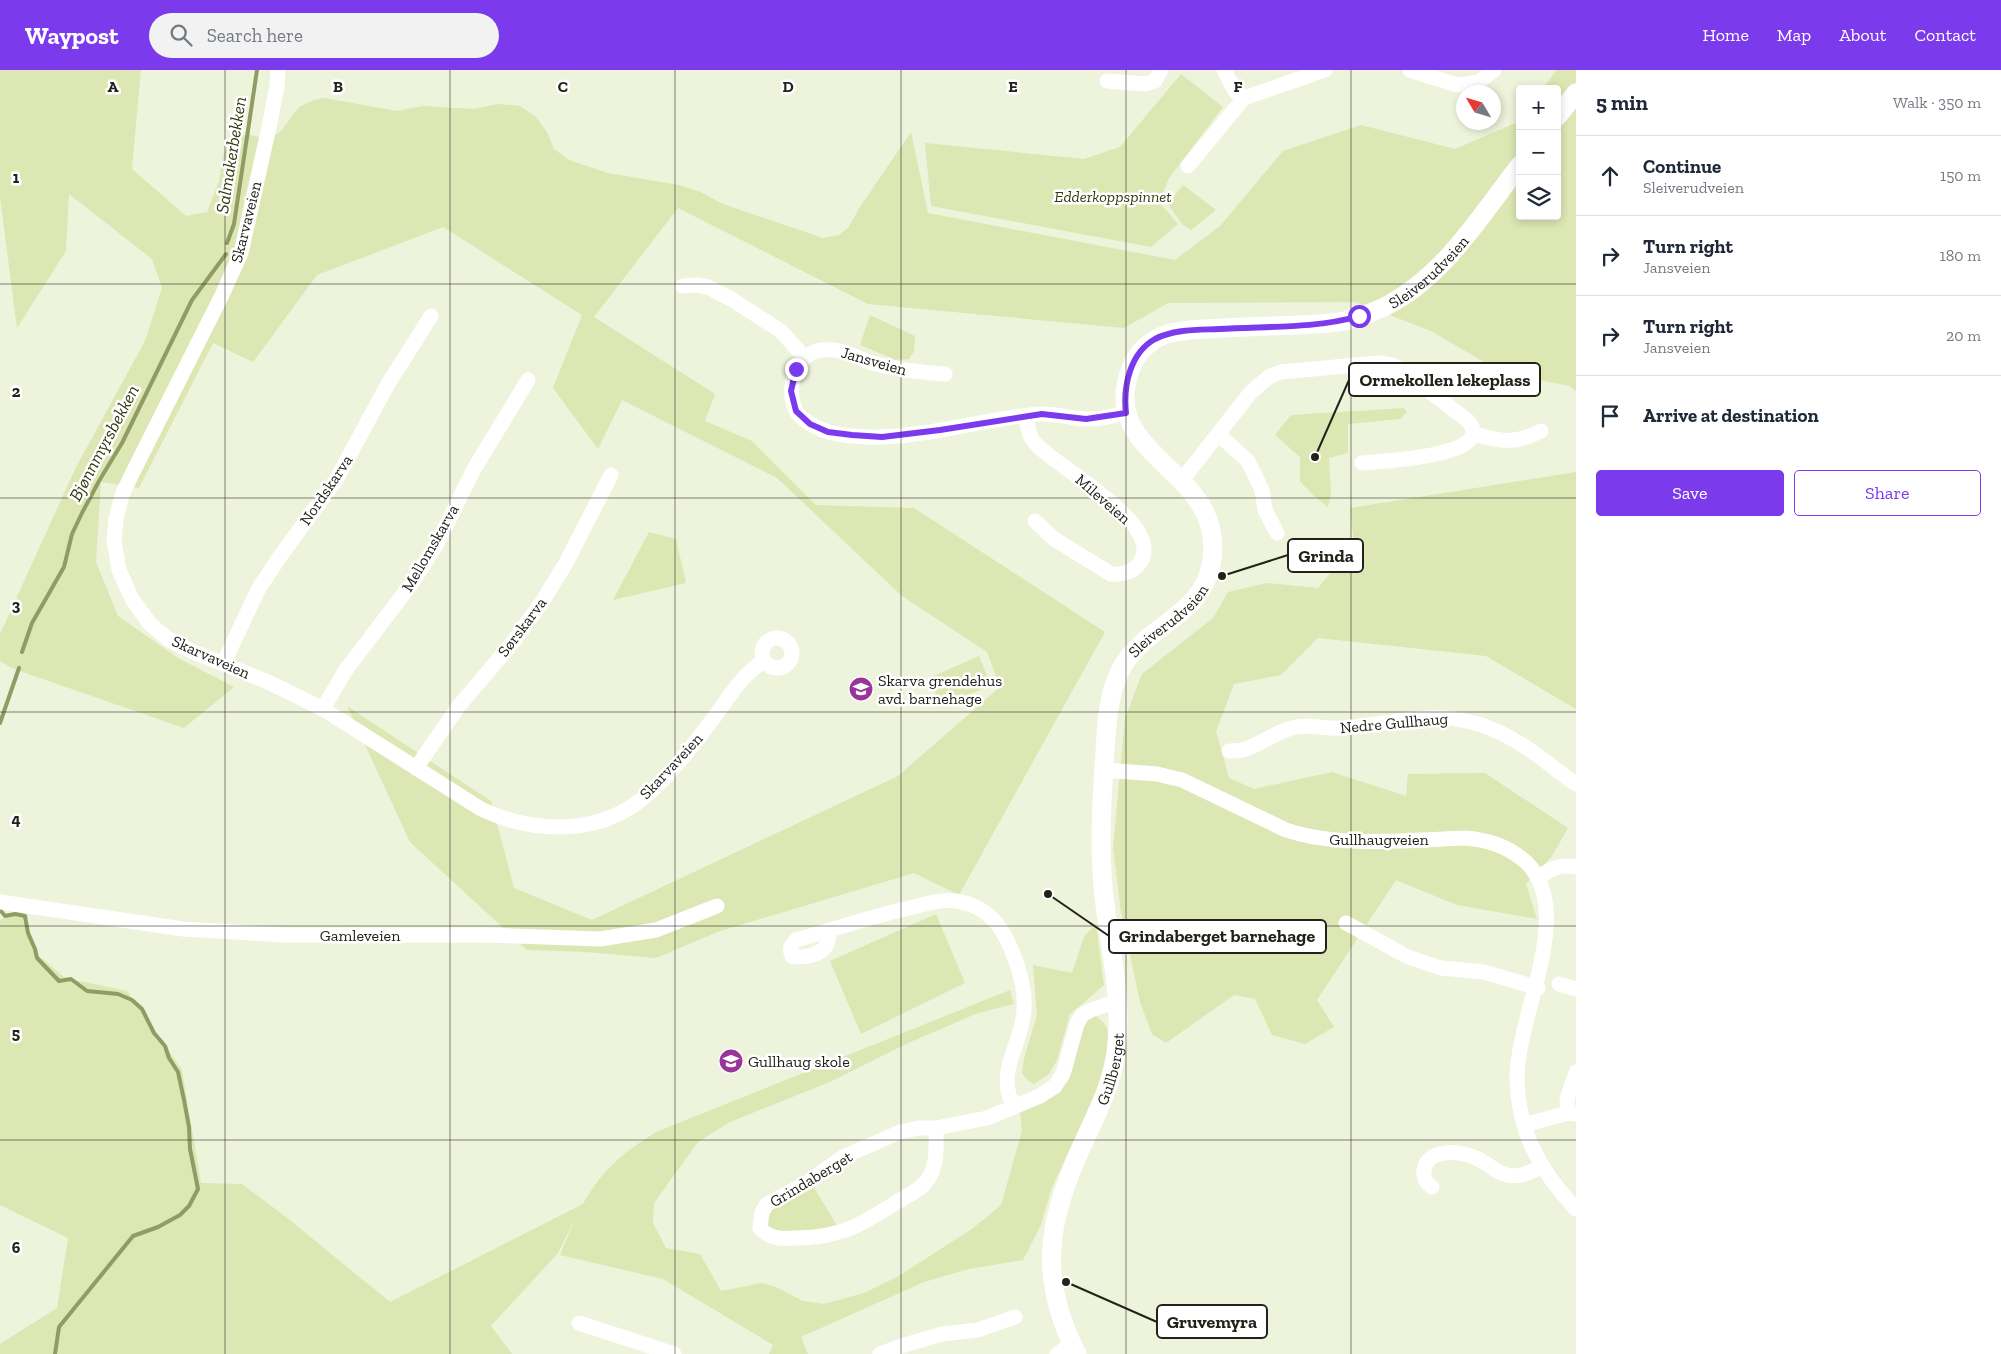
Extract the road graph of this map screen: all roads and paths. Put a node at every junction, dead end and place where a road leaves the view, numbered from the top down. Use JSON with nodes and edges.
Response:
{"nodes":[{"id":1,"x":278,"y":70,"type":"edge"},
{"id":2,"x":1161,"y":70,"type":"edge"},
{"id":3,"x":1224,"y":70,"type":"edge"},
{"id":4,"x":1325,"y":70,"type":"edge"},
{"id":5,"x":1410,"y":70,"type":"edge"},
{"id":6,"x":1494,"y":70,"type":"edge"},
{"id":7,"x":1107,"y":81,"type":"dead end"},
{"id":8,"x":1576,"y":93,"type":"edge"},
{"id":9,"x":1244,"y":98,"type":"junction"},
{"id":10,"x":1561,"y":112,"type":"edge"},
{"id":11,"x":1188,"y":166,"type":"dead end"},
{"id":12,"x":1516,"y":170,"type":"edge"},
{"id":13,"x":683,"y":286,"type":"dead end"},
{"id":14,"x":431,"y":316,"type":"dead end"},
{"id":15,"x":804,"y":357,"type":"junction"},
{"id":16,"x":945,"y":374,"type":"dead end"},
{"id":17,"x":528,"y":380,"type":"dead end"},
{"id":18,"x":1126,"y":413,"type":"junction"},
{"id":19,"x":1026,"y":416,"type":"junction"},
{"id":20,"x":1541,"y":431,"type":"dead end"},
{"id":21,"x":1475,"y":434,"type":"junction"},
{"id":22,"x":1219,"y":435,"type":"junction"},
{"id":23,"x":1362,"y":463,"type":"dead end"},
{"id":24,"x":611,"y":475,"type":"dead end"},
{"id":25,"x":1182,"y":480,"type":"junction"},
{"id":26,"x":1035,"y":520,"type":"dead end"},
{"id":27,"x":1277,"y":533,"type":"dead end"},
{"id":28,"x":764,"y":661,"type":"dead end"},
{"id":29,"x":223,"y":664,"type":"junction"},
{"id":30,"x":323,"y":709,"type":"junction"},
{"id":31,"x":1229,"y":751,"type":"dead end"},
{"id":32,"x":416,"y":768,"type":"junction"},
{"id":33,"x":1104,"y":770,"type":"junction"},
{"id":34,"x":1576,"y":784,"type":"edge"},
{"id":35,"x":1576,"y":867,"type":"edge"},
{"id":36,"x":1540,"y":877,"type":"junction"},
{"id":37,"x":0,"y":902,"type":"edge"},
{"id":38,"x":717,"y":906,"type":"dead end"},
{"id":39,"x":1346,"y":923,"type":"dead end"},
{"id":40,"x":830,"y":930,"type":"dead end"},
{"id":41,"x":1559,"y":984,"type":"dead end"},
{"id":42,"x":1538,"y":988,"type":"junction"},
{"id":43,"x":1576,"y":989,"type":"edge"},
{"id":44,"x":1117,"y":1001,"type":"junction"},
{"id":45,"x":1576,"y":1072,"type":"edge"},
{"id":46,"x":1014,"y":1106,"type":"junction"},
{"id":47,"x":1572,"y":1113,"type":"edge"},
{"id":48,"x":1524,"y":1125,"type":"junction"},
{"id":49,"x":936,"y":1128,"type":"junction"},
{"id":50,"x":1541,"y":1167,"type":"junction"},
{"id":51,"x":1432,"y":1187,"type":"dead end"},
{"id":52,"x":1576,"y":1209,"type":"edge"},
{"id":53,"x":1014,"y":1317,"type":"dead end"},
{"id":54,"x":578,"y":1323,"type":"dead end"},
{"id":55,"x":1069,"y":1351,"type":"edge"},
{"id":56,"x":674,"y":1354,"type":"edge"},
{"id":57,"x":880,"y":1354,"type":"edge"}],
"edges":[{"from":1,"to":29,"type":"street","name":"Skarvaveien"},
{"from":2,"to":7,"type":"street"},
{"from":3,"to":9,"type":"street"},
{"from":4,"to":9,"type":"street"},
{"from":5,"to":6,"type":"street"},
{"from":8,"to":10,"type":"street"},
{"from":9,"to":11,"type":"street"},
{"from":12,"to":18,"type":"street","name":"Sleiverudveien"},
{"from":13,"to":15,"type":"street"},
{"from":14,"to":29,"type":"street","name":"Nordskarva"},
{"from":15,"to":16,"type":"street","name":"Jansveien"},
{"from":15,"to":19,"type":"street"},
{"from":17,"to":30,"type":"street","name":"Mellomskarva"},
{"from":18,"to":19,"type":"street"},
{"from":18,"to":25,"type":"street","name":"Sleiverudveien"},
{"from":19,"to":26,"type":"street","name":"Mileveien"},
{"from":20,"to":21,"type":"street"},
{"from":21,"to":22,"type":"street"},
{"from":21,"to":23,"type":"street"},
{"from":22,"to":25,"type":"street"},
{"from":22,"to":27,"type":"street"},
{"from":24,"to":32,"type":"street","name":"Sørskarva"},
{"from":25,"to":33,"type":"street","name":"Sleiverudveien"},
{"from":28,"to":32,"type":"street","name":"Skarvaveien"},
{"from":29,"to":30,"type":"street","name":"Skarvaveien"},
{"from":30,"to":32,"type":"street","name":"Skarvaveien"},
{"from":31,"to":34,"type":"street","name":"Nedre Gullhaug"},
{"from":33,"to":36,"type":"street","name":"Gullhaugveien"},
{"from":33,"to":44,"type":"street","name":"Gullberget"},
{"from":35,"to":36,"type":"street"},
{"from":36,"to":42,"type":"street","name":"Gullhaugveien"},
{"from":37,"to":38,"type":"street","name":"Gamleveien"},
{"from":39,"to":42,"type":"street"},
{"from":40,"to":46,"type":"street"},
{"from":41,"to":43,"type":"street"},
{"from":42,"to":48,"type":"street","name":"Gullhaugveien"},
{"from":44,"to":46,"type":"street","name":"Grindaberget"},
{"from":44,"to":55,"type":"street","name":"Gullberget"},
{"from":45,"to":47,"type":"street"},
{"from":46,"to":49,"type":"street","name":"Grindaberget"},
{"from":47,"to":48,"type":"street"},
{"from":48,"to":50,"type":"street","name":"Gullhaugveien"},
{"from":49,"to":49,"type":"street","name":"Grindaberget"},
{"from":50,"to":51,"type":"street"},
{"from":50,"to":52,"type":"street","name":"Gullhaugveien"},
{"from":53,"to":57,"type":"street"},
{"from":54,"to":56,"type":"street"}]}
